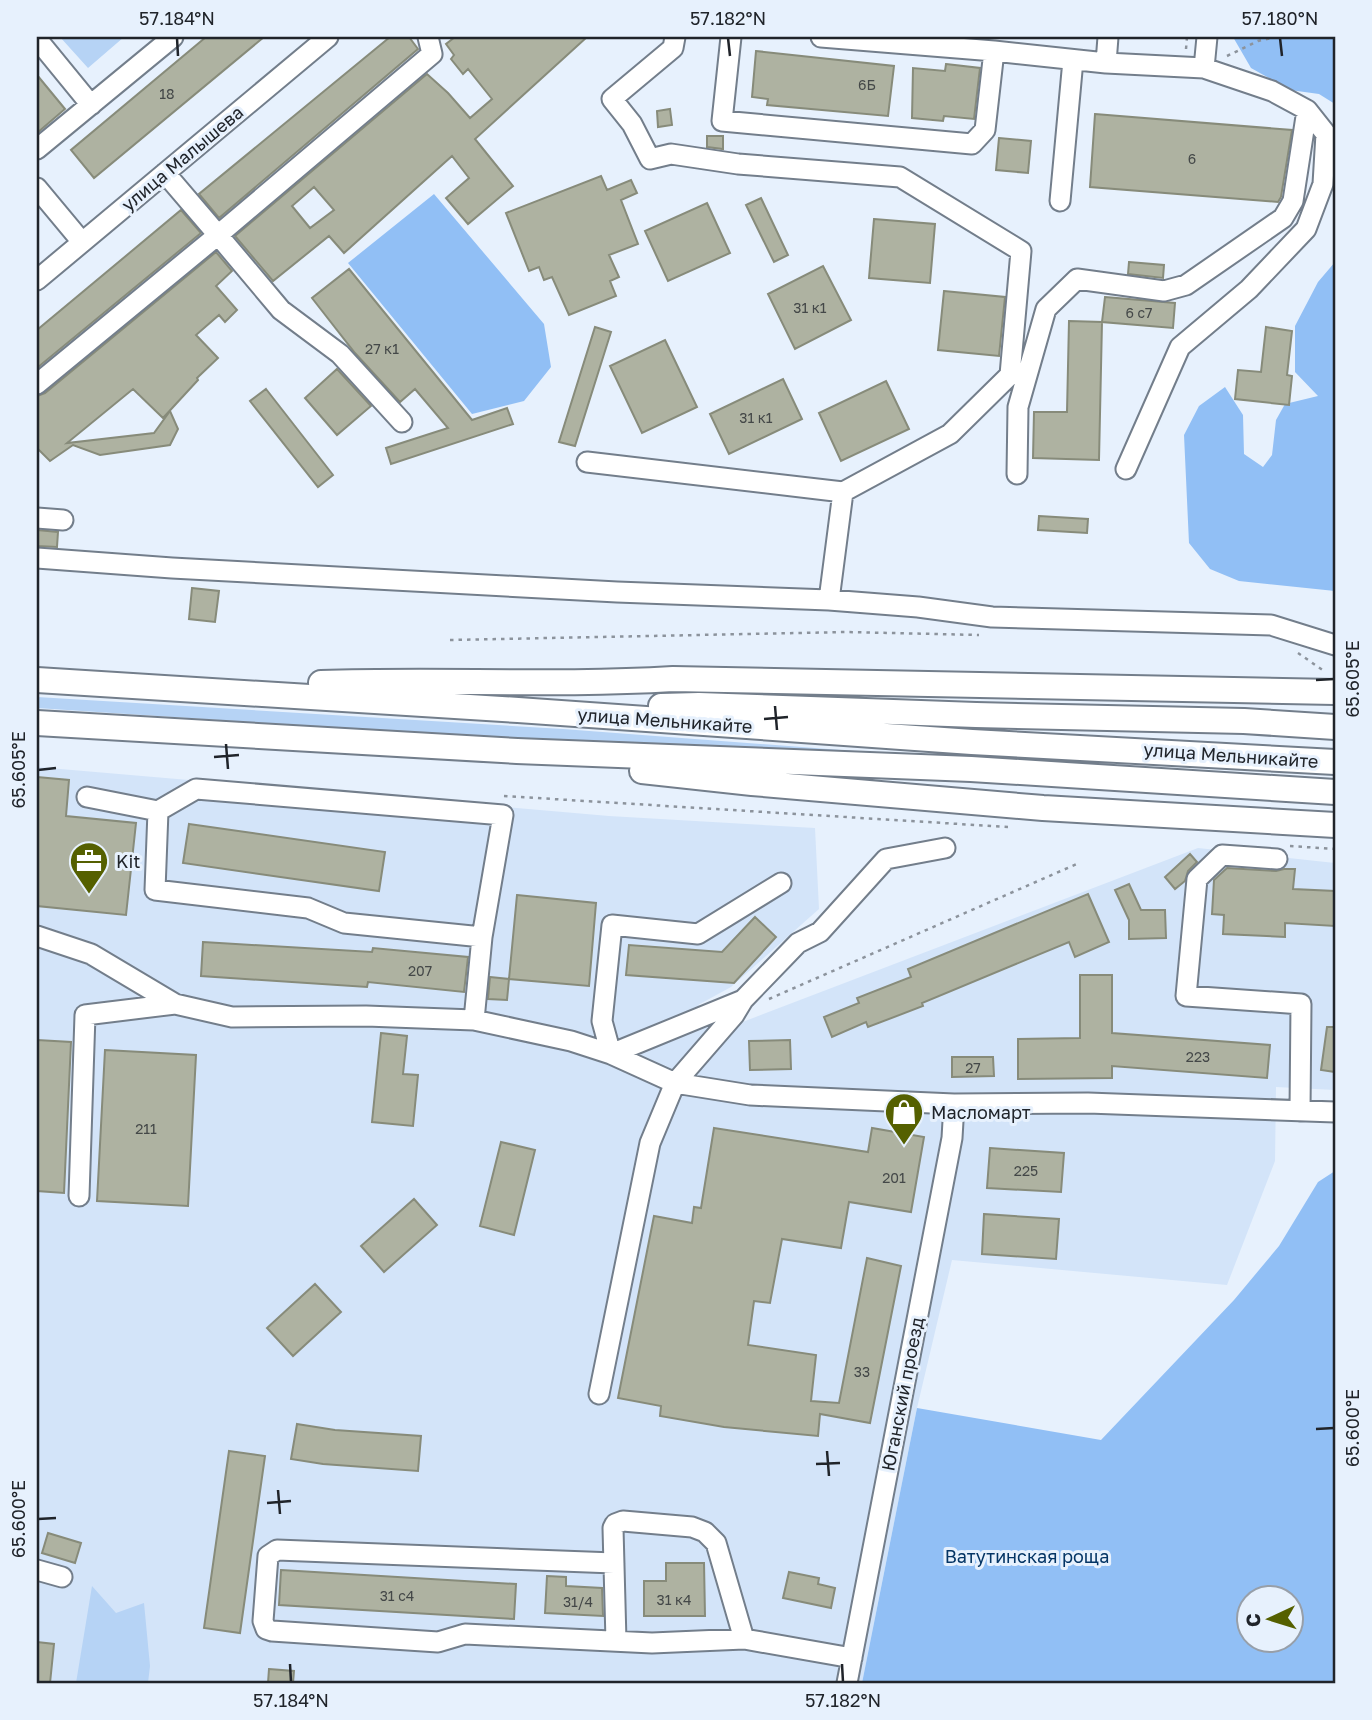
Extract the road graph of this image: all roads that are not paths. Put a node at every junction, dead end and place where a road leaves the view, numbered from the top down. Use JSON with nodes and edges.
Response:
{"nodes":[{"id":1,"x":173,"y":37,"type":"edge"},
{"id":2,"x":328,"y":37,"type":"edge"},
{"id":3,"x":428,"y":37,"type":"edge"},
{"id":4,"x":674,"y":37,"type":"edge"},
{"id":5,"x":731,"y":37,"type":"edge"},
{"id":6,"x":821,"y":37,"type":"edge"},
{"id":7,"x":1108,"y":37,"type":"edge"},
{"id":8,"x":1207,"y":37,"type":"edge"},
{"id":9,"x":37,"y":39,"type":"edge"},
{"id":10,"x":994,"y":51,"type":"junction"},
{"id":11,"x":1073,"y":60,"type":"junction"},
{"id":12,"x":1106,"y":63,"type":"junction"},
{"id":13,"x":1204,"y":68,"type":"junction"},
{"id":14,"x":91,"y":105,"type":"junction"},
{"id":15,"x":1307,"y":110,"type":"junction"},
{"id":16,"x":37,"y":149,"type":"edge"},
{"id":17,"x":166,"y":173,"type":"junction"},
{"id":18,"x":37,"y":188,"type":"edge"},
{"id":19,"x":1060,"y":201,"type":"dead end"},
{"id":20,"x":218,"y":235,"type":"junction"},
{"id":21,"x":82,"y":242,"type":"junction"},
{"id":22,"x":37,"y":280,"type":"edge"},
{"id":23,"x":37,"y":384,"type":"edge"},
{"id":24,"x":402,"y":422,"type":"dead end"},
{"id":25,"x":587,"y":462,"type":"dead end"},
{"id":26,"x":1126,"y":469,"type":"dead end"},
{"id":27,"x":1017,"y":474,"type":"dead end"},
{"id":28,"x":843,"y":492,"type":"junction"},
{"id":29,"x":37,"y":518,"type":"edge"},
{"id":30,"x":63,"y":520,"type":"dead end"},
{"id":31,"x":37,"y":558,"type":"edge"},
{"id":32,"x":830,"y":600,"type":"junction"},
{"id":33,"x":1335,"y":645,"type":"edge"},
{"id":34,"x":37,"y":680,"type":"edge"},
{"id":35,"x":1330,"y":681,"type":"edge"},
{"id":36,"x":232,"y":692,"type":"junction"},
{"id":37,"x":518,"y":710,"type":"junction"},
{"id":38,"x":37,"y":723,"type":"edge"},
{"id":39,"x":1335,"y":727,"type":"edge"},
{"id":40,"x":517,"y":751,"type":"junction"},
{"id":41,"x":1335,"y":762,"type":"edge"},
{"id":42,"x":1335,"y":792,"type":"edge"},
{"id":43,"x":87,"y":797,"type":"dead end"},
{"id":44,"x":158,"y":811,"type":"junction"},
{"id":45,"x":1335,"y":825,"type":"edge"},
{"id":46,"x":944,"y":848,"type":"dead end"},
{"id":47,"x":1279,"y":852,"type":"road end"},
{"id":48,"x":781,"y":884,"type":"dead end"},
{"id":49,"x":37,"y":936,"type":"edge"},
{"id":50,"x":482,"y":937,"type":"junction"},
{"id":51,"x":175,"y":1004,"type":"junction"},
{"id":52,"x":739,"y":1007,"type":"junction"},
{"id":53,"x":474,"y":1020,"type":"junction"},
{"id":54,"x":611,"y":1054,"type":"junction"},
{"id":55,"x":675,"y":1083,"type":"junction"},
{"id":56,"x":954,"y":1104,"type":"junction"},
{"id":57,"x":1300,"y":1111,"type":"junction"},
{"id":58,"x":1335,"y":1112,"type":"edge"},
{"id":59,"x":79,"y":1196,"type":"dead end"},
{"id":60,"x":599,"y":1394,"type":"dead end"},
{"id":61,"x":614,"y":1563,"type":"junction"},
{"id":62,"x":37,"y":1570,"type":"edge"},
{"id":63,"x":62,"y":1577,"type":"dead end"},
{"id":64,"x":744,"y":1639,"type":"junction"},
{"id":65,"x":616,"y":1641,"type":"junction"},
{"id":66,"x":852,"y":1658,"type":"junction"},
{"id":67,"x":847,"y":1683,"type":"edge"}],
"edges":[{"from":1,"to":14,"type":"street"},
{"from":2,"to":17,"type":"street","name":"улица Малышева"},
{"from":3,"to":20,"type":"street"},
{"from":4,"to":28,"type":"street"},
{"from":5,"to":10,"type":"street"},
{"from":6,"to":10,"type":"street"},
{"from":7,"to":12,"type":"street"},
{"from":8,"to":13,"type":"street"},
{"from":9,"to":14,"type":"street"},
{"from":10,"to":11,"type":"street"},
{"from":11,"to":12,"type":"street"},
{"from":11,"to":19,"type":"street"},
{"from":12,"to":13,"type":"street"},
{"from":13,"to":15,"type":"street"},
{"from":14,"to":16,"type":"street"},
{"from":15,"to":26,"type":"street"},
{"from":15,"to":27,"type":"street"},
{"from":17,"to":20,"type":"street"},
{"from":17,"to":21,"type":"street","name":"улица Малышева"},
{"from":18,"to":21,"type":"street"},
{"from":20,"to":23,"type":"street"},
{"from":20,"to":24,"type":"street"},
{"from":21,"to":22,"type":"street","name":"улица Малышева"},
{"from":25,"to":28,"type":"street"},
{"from":28,"to":32,"type":"street"},
{"from":29,"to":30,"type":"street"},
{"from":31,"to":32,"type":"street"},
{"from":32,"to":33,"type":"street"},
{"from":34,"to":36,"type":"main road","name":"улица Мельникайте"},
{"from":35,"to":36,"type":"main road"},
{"from":36,"to":37,"type":"main road","name":"улица Мельникайте"},
{"from":37,"to":39,"type":"main road"},
{"from":37,"to":41,"type":"main road","name":"улица Мельникайте"},
{"from":38,"to":40,"type":"main road","name":"улица Мельникайте"},
{"from":40,"to":42,"type":"main road","name":"улица Мельникайте"},
{"from":40,"to":45,"type":"main road"},
{"from":43,"to":44,"type":"street"},
{"from":44,"to":50,"type":"street"},
{"from":44,"to":50,"type":"street"},
{"from":46,"to":52,"type":"street"},
{"from":47,"to":57,"type":"street"},
{"from":48,"to":54,"type":"street"},
{"from":49,"to":51,"type":"street"},
{"from":50,"to":53,"type":"street"},
{"from":51,"to":53,"type":"street"},
{"from":51,"to":59,"type":"street"},
{"from":52,"to":54,"type":"street"},
{"from":52,"to":55,"type":"street"},
{"from":53,"to":54,"type":"street"},
{"from":54,"to":55,"type":"street"},
{"from":55,"to":56,"type":"street"},
{"from":55,"to":60,"type":"street"},
{"from":56,"to":57,"type":"street"},
{"from":56,"to":66,"type":"street","name":"Юганский проезд"},
{"from":57,"to":58,"type":"street"},
{"from":61,"to":64,"type":"street"},
{"from":61,"to":65,"type":"street"},
{"from":61,"to":65,"type":"street"},
{"from":62,"to":63,"type":"street"},
{"from":64,"to":65,"type":"street"},
{"from":64,"to":66,"type":"street"},
{"from":66,"to":67,"type":"street","name":"Юганский проезд"}]}
